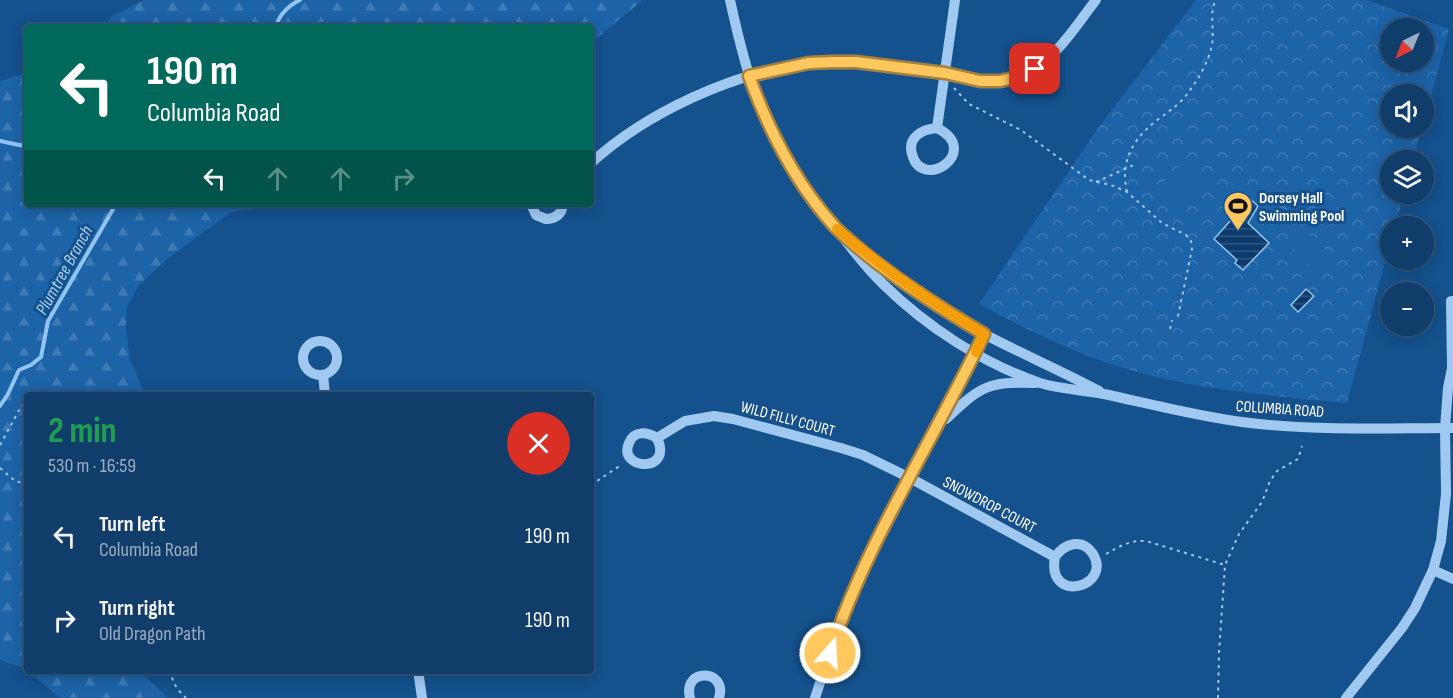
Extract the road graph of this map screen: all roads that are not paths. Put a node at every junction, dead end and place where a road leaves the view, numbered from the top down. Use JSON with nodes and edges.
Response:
{"nodes":[{"id":1,"x":730,"y":0,"type":"edge"},
{"id":2,"x":955,"y":0,"type":"edge"},
{"id":3,"x":1096,"y":0,"type":"edge"},
{"id":4,"x":945,"y":73,"type":"junction"},
{"id":5,"x":749,"y":76,"type":"junction"},
{"id":6,"x":937,"y":128,"type":"junction"},
{"id":7,"x":594,"y":161,"type":"edge"},
{"id":8,"x":532,"y":207,"type":"edge"},
{"id":9,"x":562,"y":207,"type":"edge"},
{"id":10,"x":836,"y":227,"type":"junction"},
{"id":11,"x":1453,"y":301,"type":"edge"},
{"id":12,"x":984,"y":334,"type":"junction"},
{"id":13,"x":975,"y":354,"type":"junction"},
{"id":14,"x":1453,"y":368,"type":"edge"},
{"id":15,"x":323,"y":375,"type":"dead end"},
{"id":16,"x":1042,"y":383,"type":"junction"},
{"id":17,"x":325,"y":392,"type":"edge"},
{"id":18,"x":1106,"y":394,"type":"junction"},
{"id":19,"x":939,"y":425,"type":"junction"},
{"id":20,"x":1449,"y":428,"type":"edge"},
{"id":21,"x":657,"y":438,"type":"junction"},
{"id":22,"x":910,"y":478,"type":"junction"},
{"id":23,"x":1055,"y":557,"type":"junction"},
{"id":24,"x":1433,"y":570,"type":"junction"},
{"id":25,"x":1453,"y":579,"type":"edge"},
{"id":26,"x":419,"y":674,"type":"edge"},
{"id":27,"x":422,"y":698,"type":"edge"},
{"id":28,"x":690,"y":698,"type":"edge"},
{"id":29,"x":719,"y":698,"type":"edge"},
{"id":30,"x":815,"y":698,"type":"edge"},
{"id":31,"x":1346,"y":698,"type":"edge"}],
"edges":[{"from":1,"to":5,"type":"street","name":"COLUMBIA ROAD"},
{"from":2,"to":4,"type":"street"},
{"from":3,"to":4,"type":"street"},
{"from":4,"to":5,"type":"street"},
{"from":4,"to":6,"type":"street"},
{"from":5,"to":7,"type":"street"},
{"from":5,"to":10,"type":"street","name":"COLUMBIA ROAD"},
{"from":6,"to":6,"type":"street"},
{"from":8,"to":9,"type":"street"},
{"from":10,"to":12,"type":"street","name":"COLUMBIA ROAD"},
{"from":10,"to":13,"type":"street","name":"COLUMBIA ROAD"},
{"from":11,"to":14,"type":"street"},
{"from":12,"to":13,"type":"street"},
{"from":12,"to":18,"type":"street","name":"COLUMBIA ROAD"},
{"from":13,"to":16,"type":"street","name":"COLUMBIA ROAD"},
{"from":13,"to":19,"type":"street"},
{"from":14,"to":20,"type":"street"},
{"from":15,"to":17,"type":"street"},
{"from":16,"to":18,"type":"street","name":"COLUMBIA ROAD"},
{"from":16,"to":19,"type":"street"},
{"from":18,"to":20,"type":"street","name":"COLUMBIA ROAD"},
{"from":19,"to":22,"type":"street"},
{"from":20,"to":24,"type":"street"},
{"from":21,"to":21,"type":"street","name":"WILD FILLY COURT"},
{"from":21,"to":22,"type":"street","name":"WILD FILLY COURT"},
{"from":22,"to":23,"type":"street","name":"SNOWDROP COURT"},
{"from":22,"to":30,"type":"street"},
{"from":23,"to":23,"type":"street"},
{"from":24,"to":25,"type":"street"},
{"from":24,"to":31,"type":"street"},
{"from":26,"to":27,"type":"street"},
{"from":28,"to":29,"type":"street"}]}
